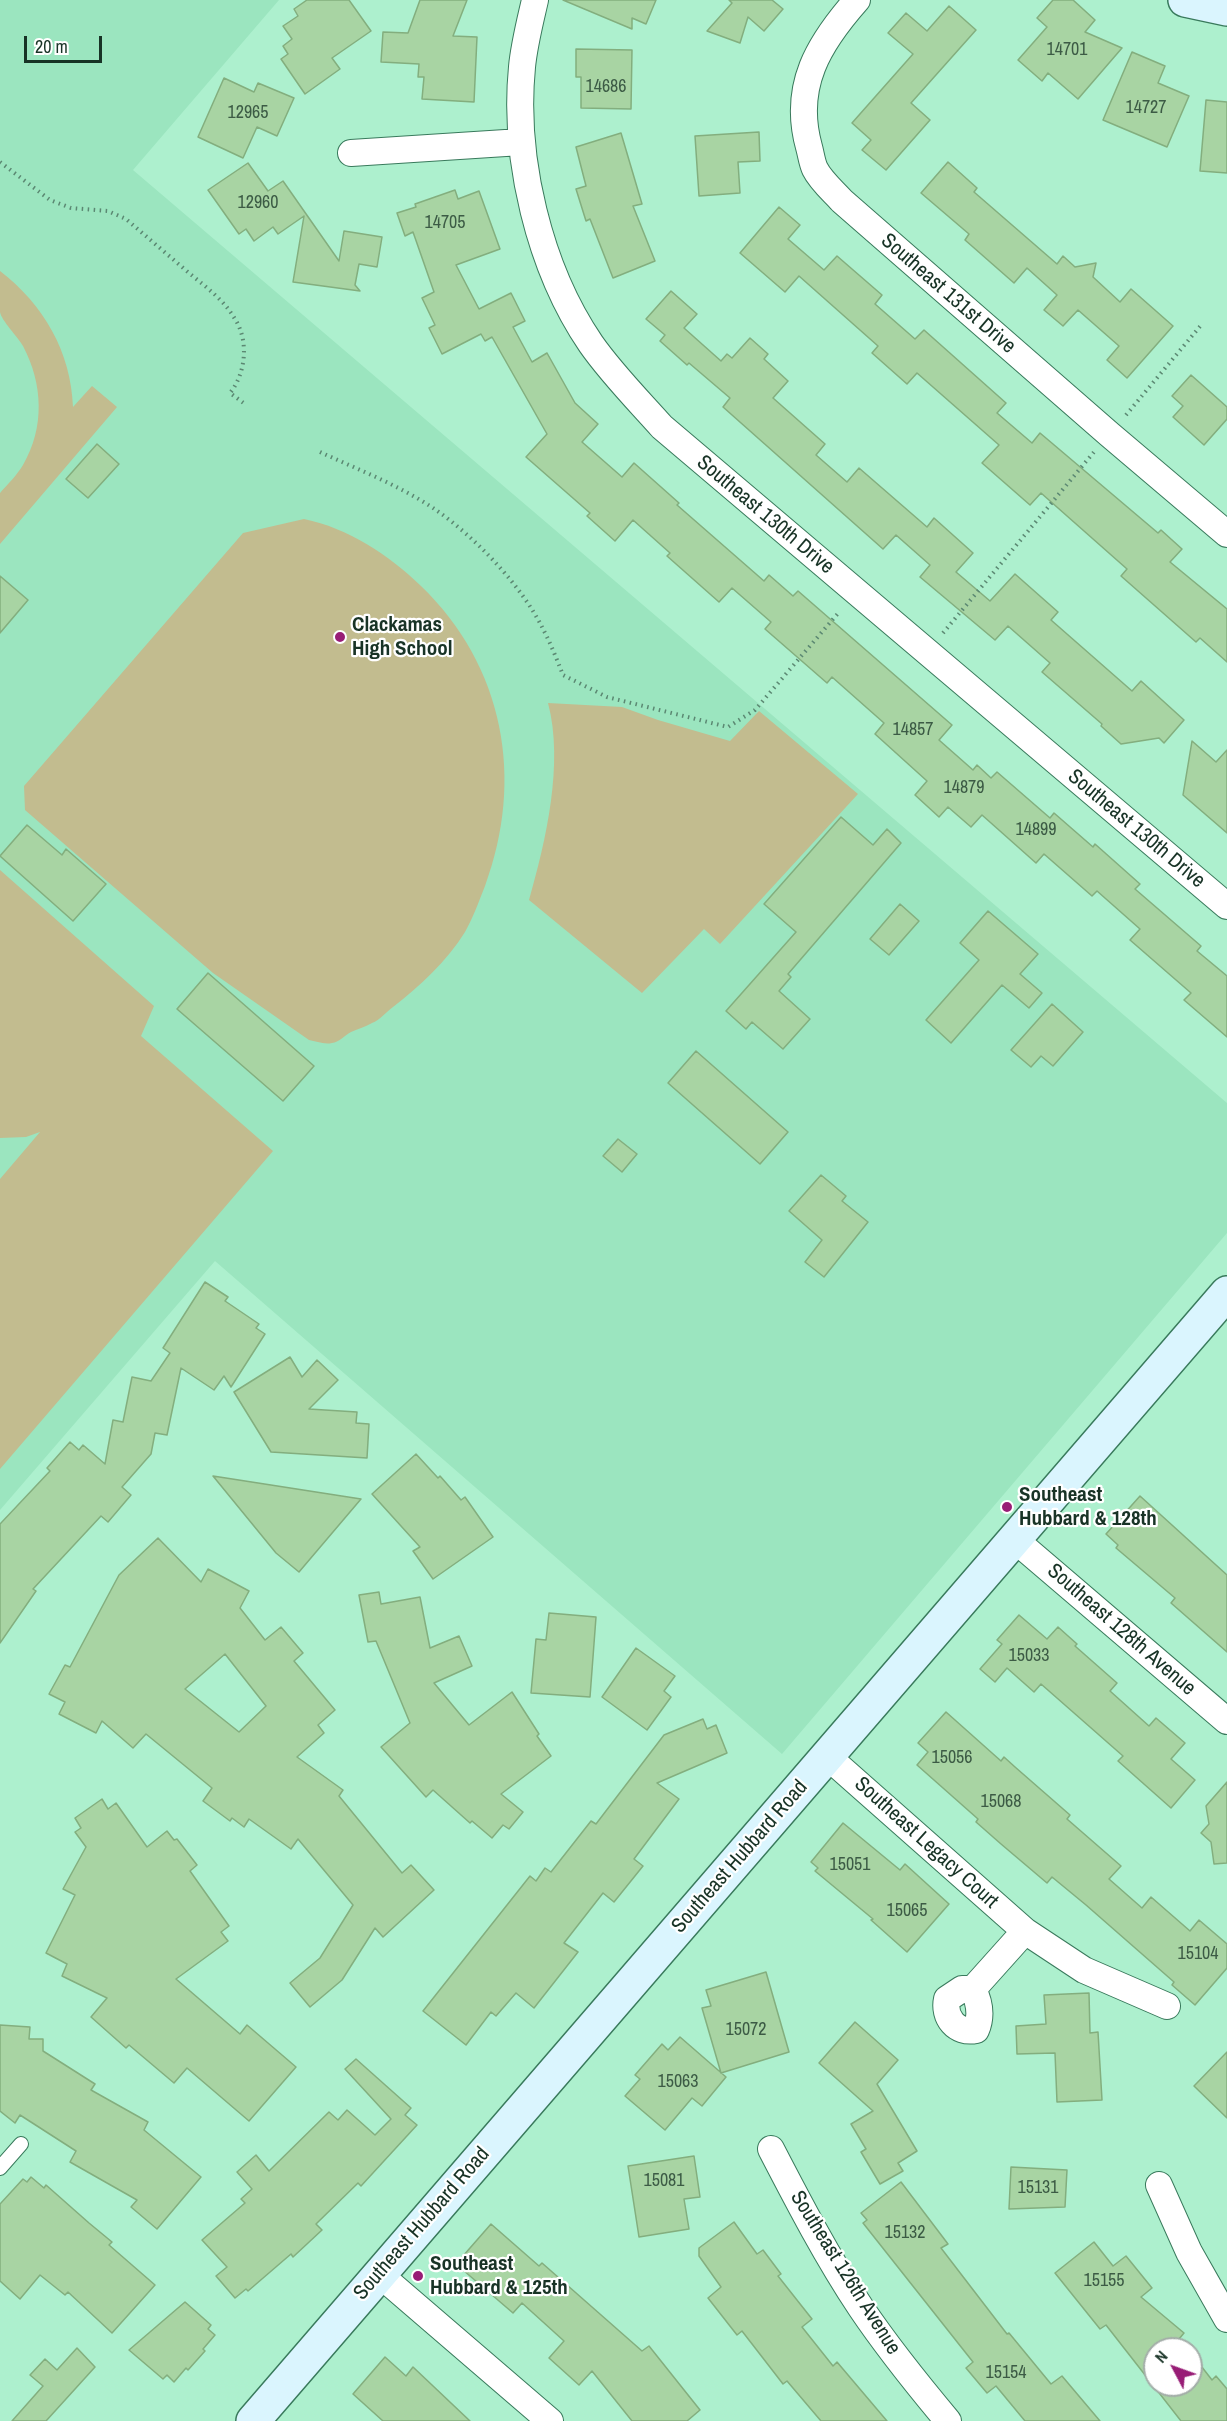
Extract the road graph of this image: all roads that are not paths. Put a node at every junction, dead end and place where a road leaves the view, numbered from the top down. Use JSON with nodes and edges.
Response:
{"nodes":[{"id":1,"x":535,"y":0,"type":"edge"},
{"id":2,"x":857,"y":0,"type":"edge"},
{"id":3,"x":1185,"y":0,"type":"edge"},
{"id":4,"x":1227,"y":9,"type":"edge"},
{"id":5,"x":521,"y":142,"type":"junction"},
{"id":6,"x":351,"y":153,"type":"dead end"},
{"id":7,"x":1227,"y":534,"type":"edge"},
{"id":8,"x":1227,"y":906,"type":"edge"},
{"id":9,"x":1227,"y":1293,"type":"edge"},
{"id":10,"x":1014,"y":1539,"type":"junction"},
{"id":11,"x":1227,"y":1721,"type":"edge"},
{"id":12,"x":827,"y":1756,"type":"junction"},
{"id":13,"x":1025,"y":1930,"type":"junction"},
{"id":14,"x":973,"y":1989,"type":"dead end"},
{"id":15,"x":1167,"y":2006,"type":"dead end"},
{"id":16,"x":21,"y":2144,"type":"dead end"},
{"id":17,"x":771,"y":2149,"type":"dead end"},
{"id":18,"x":0,"y":2168,"type":"edge"},
{"id":19,"x":1159,"y":2185,"type":"dead end"},
{"id":20,"x":379,"y":2274,"type":"junction"},
{"id":21,"x":1227,"y":2319,"type":"edge"},
{"id":22,"x":253,"y":2421,"type":"edge"},
{"id":23,"x":550,"y":2421,"type":"edge"},
{"id":24,"x":948,"y":2421,"type":"edge"}],
"edges":[{"from":1,"to":5,"type":"street","name":"Southeast 130th Drive"},
{"from":2,"to":7,"type":"street","name":"Southeast 131st Drive"},
{"from":3,"to":4,"type":"main road"},
{"from":5,"to":6,"type":"street"},
{"from":5,"to":8,"type":"street","name":"Southeast 130th Drive"},
{"from":9,"to":10,"type":"main road","name":"Southeast Hubbard Road"},
{"from":10,"to":11,"type":"street","name":"Southeast 128th Avenue"},
{"from":10,"to":12,"type":"main road","name":"Southeast Hubbard Road"},
{"from":12,"to":13,"type":"street","name":"Southeast Legacy Court"},
{"from":12,"to":20,"type":"main road","name":"Southeast Hubbard Road"},
{"from":13,"to":14,"type":"street"},
{"from":13,"to":15,"type":"street","name":"Southeast Legacy Court"},
{"from":16,"to":18,"type":"lane"},
{"from":17,"to":24,"type":"street","name":"Southeast 126th Avenue"},
{"from":19,"to":21,"type":"street"},
{"from":20,"to":22,"type":"main road","name":"Southeast Hubbard Road"},
{"from":20,"to":23,"type":"street"}]}
